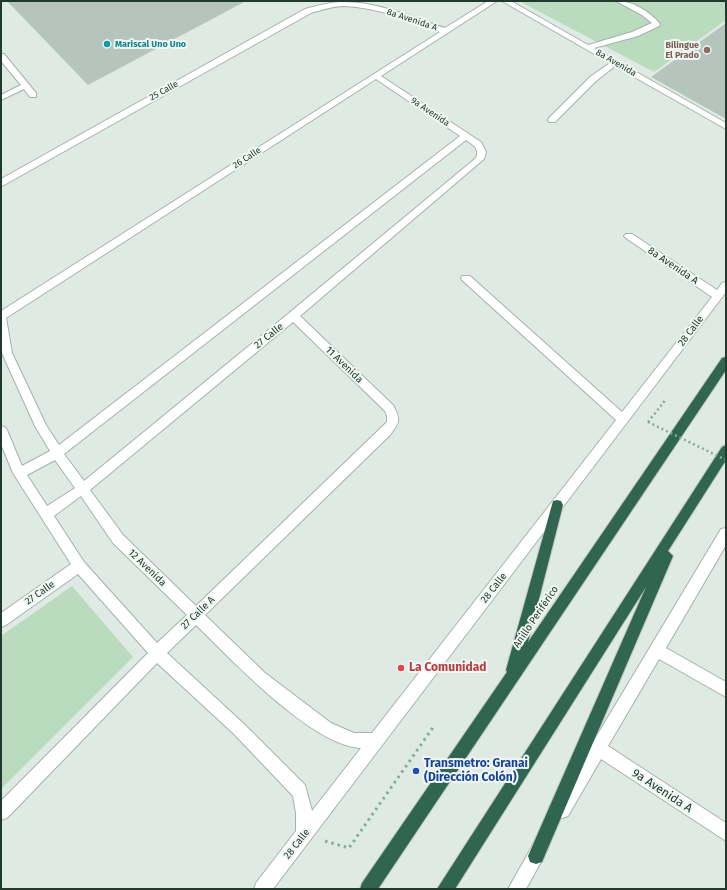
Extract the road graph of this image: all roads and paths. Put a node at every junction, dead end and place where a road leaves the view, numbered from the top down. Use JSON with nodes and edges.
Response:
{"nodes":[{"id":1,"x":493,"y":1,"type":"edge"},
{"id":2,"x":506,"y":1,"type":"edge"},
{"id":3,"x":620,"y":1,"type":"edge"},
{"id":4,"x":330,"y":5,"type":"joint"},
{"id":5,"x":446,"y":31,"type":"junction"},
{"id":6,"x":588,"y":48,"type":"junction"},
{"id":7,"x":1,"y":57,"type":"edge"},
{"id":8,"x":615,"y":63,"type":"junction"},
{"id":9,"x":376,"y":76,"type":"junction"},
{"id":10,"x":25,"y":86,"type":"junction"},
{"id":11,"x":33,"y":95,"type":"dead end"},
{"id":12,"x":1,"y":98,"type":"edge"},
{"id":13,"x":552,"y":120,"type":"dead end"},
{"id":14,"x":726,"y":126,"type":"edge"},
{"id":15,"x":466,"y":136,"type":"junction"},
{"id":16,"x":482,"y":149,"type":"joint"},
{"id":17,"x":1,"y":183,"type":"edge"},
{"id":18,"x":629,"y":236,"type":"dead end"},
{"id":19,"x":466,"y":278,"type":"dead end"},
{"id":20,"x":722,"y":291,"type":"edge"},
{"id":21,"x":1,"y":316,"type":"edge"},
{"id":22,"x":293,"y":316,"type":"junction"},
{"id":23,"x":1,"y":319,"type":"edge"},
{"id":24,"x":726,"y":361,"type":"edge"},
{"id":25,"x":664,"y":402,"type":"dead end"},
{"id":26,"x":393,"y":416,"type":"joint"},
{"id":27,"x":623,"y":420,"type":"junction"},
{"id":28,"x":3,"y":440,"type":"edge"},
{"id":29,"x":726,"y":450,"type":"edge"},
{"id":30,"x":57,"y":453,"type":"junction"},
{"id":31,"x":726,"y":460,"type":"edge"},
{"id":32,"x":19,"y":474,"type":"junction"},
{"id":33,"x":82,"y":489,"type":"junction"},
{"id":34,"x":557,"y":506,"type":"junction"},
{"id":35,"x":45,"y":515,"type":"junction"},
{"id":36,"x":681,"y":522,"type":"junction"},
{"id":37,"x":726,"y":533,"type":"edge"},
{"id":38,"x":79,"y":566,"type":"junction"},
{"id":39,"x":196,"y":615,"type":"junction"},
{"id":40,"x":1,"y":621,"type":"edge"},
{"id":41,"x":656,"y":650,"type":"junction"},
{"id":42,"x":157,"y":652,"type":"junction"},
{"id":43,"x":510,"y":680,"type":"junction"},
{"id":44,"x":726,"y":690,"type":"edge"},
{"id":45,"x":434,"y":726,"type":"dead end"},
{"id":46,"x":376,"y":741,"type":"junction"},
{"id":47,"x":598,"y":748,"type":"junction"},
{"id":48,"x":1,"y":812,"type":"edge"},
{"id":49,"x":726,"y":833,"type":"edge"},
{"id":50,"x":304,"y":835,"type":"junction"},
{"id":51,"x":536,"y":856,"type":"junction"},
{"id":52,"x":262,"y":889,"type":"edge"},
{"id":53,"x":368,"y":889,"type":"edge"},
{"id":54,"x":445,"y":889,"type":"edge"},
{"id":55,"x":516,"y":889,"type":"edge"}],
"edges":[{"from":1,"to":5,"type":"street","name":"26 Calle"},
{"from":2,"to":6,"type":"street","name":"8a Avenida"},
{"from":3,"to":6,"type":"street"},
{"from":4,"to":5,"type":"street","name":"8a Avenida A"},
{"from":4,"to":17,"type":"street","name":"25 Calle"},
{"from":5,"to":9,"type":"street","name":"26 Calle"},
{"from":6,"to":8,"type":"street","name":"8a Avenida"},
{"from":7,"to":10,"type":"street"},
{"from":8,"to":13,"type":"street"},
{"from":8,"to":14,"type":"street","name":"8a Avenida"},
{"from":9,"to":15,"type":"street","name":"9a Avenida"},
{"from":9,"to":21,"type":"street","name":"26 Calle"},
{"from":10,"to":11,"type":"street"},
{"from":10,"to":12,"type":"street"},
{"from":15,"to":16,"type":"street","name":"9a Avenida"},
{"from":15,"to":30,"type":"street"},
{"from":16,"to":22,"type":"street","name":"27 Calle"},
{"from":18,"to":20,"type":"street","name":"8a Avenida A"},
{"from":19,"to":27,"type":"street"},
{"from":20,"to":27,"type":"street","name":"28 Calle"},
{"from":22,"to":26,"type":"street","name":"11 Avenida"},
{"from":22,"to":33,"type":"street","name":"27 Calle"},
{"from":23,"to":30,"type":"street","name":"12 Avenida"},
{"from":24,"to":43,"type":"highway","name":"Anillo Periférico"},
{"from":25,"to":31,"type":"path","bridge":true},
{"from":26,"to":39,"type":"street","name":"27 Calle A"},
{"from":27,"to":34,"type":"street","name":"28 Calle"},
{"from":28,"to":32,"type":"street"},
{"from":29,"to":36,"type":"highway"},
{"from":30,"to":32,"type":"street"},
{"from":30,"to":33,"type":"street","name":"12 Avenida"},
{"from":32,"to":35,"type":"street"},
{"from":33,"to":35,"type":"street","name":"27 Calle"},
{"from":33,"to":39,"type":"street","name":"12 Avenida"},
{"from":34,"to":43,"type":"highway"},
{"from":34,"to":46,"type":"street","name":"28 Calle"},
{"from":35,"to":38,"type":"street"},
{"from":36,"to":51,"type":"highway"},
{"from":36,"to":54,"type":"highway"},
{"from":37,"to":41,"type":"street"},
{"from":38,"to":40,"type":"street","name":"27 Calle"},
{"from":38,"to":42,"type":"street"},
{"from":39,"to":42,"type":"street","name":"27 Calle A"},
{"from":39,"to":46,"type":"street","name":"12 Avenida"},
{"from":41,"to":44,"type":"street"},
{"from":41,"to":47,"type":"street"},
{"from":42,"to":48,"type":"street","name":"27 Calle A"},
{"from":42,"to":50,"type":"street"},
{"from":43,"to":53,"type":"highway","name":"Anillo Periférico"},
{"from":45,"to":50,"type":"path"},
{"from":46,"to":50,"type":"street","name":"28 Calle"},
{"from":47,"to":49,"type":"street","name":"9a Avenida A"},
{"from":47,"to":51,"type":"street"},
{"from":50,"to":52,"type":"street","name":"28 Calle"},
{"from":51,"to":55,"type":"street"}]}
